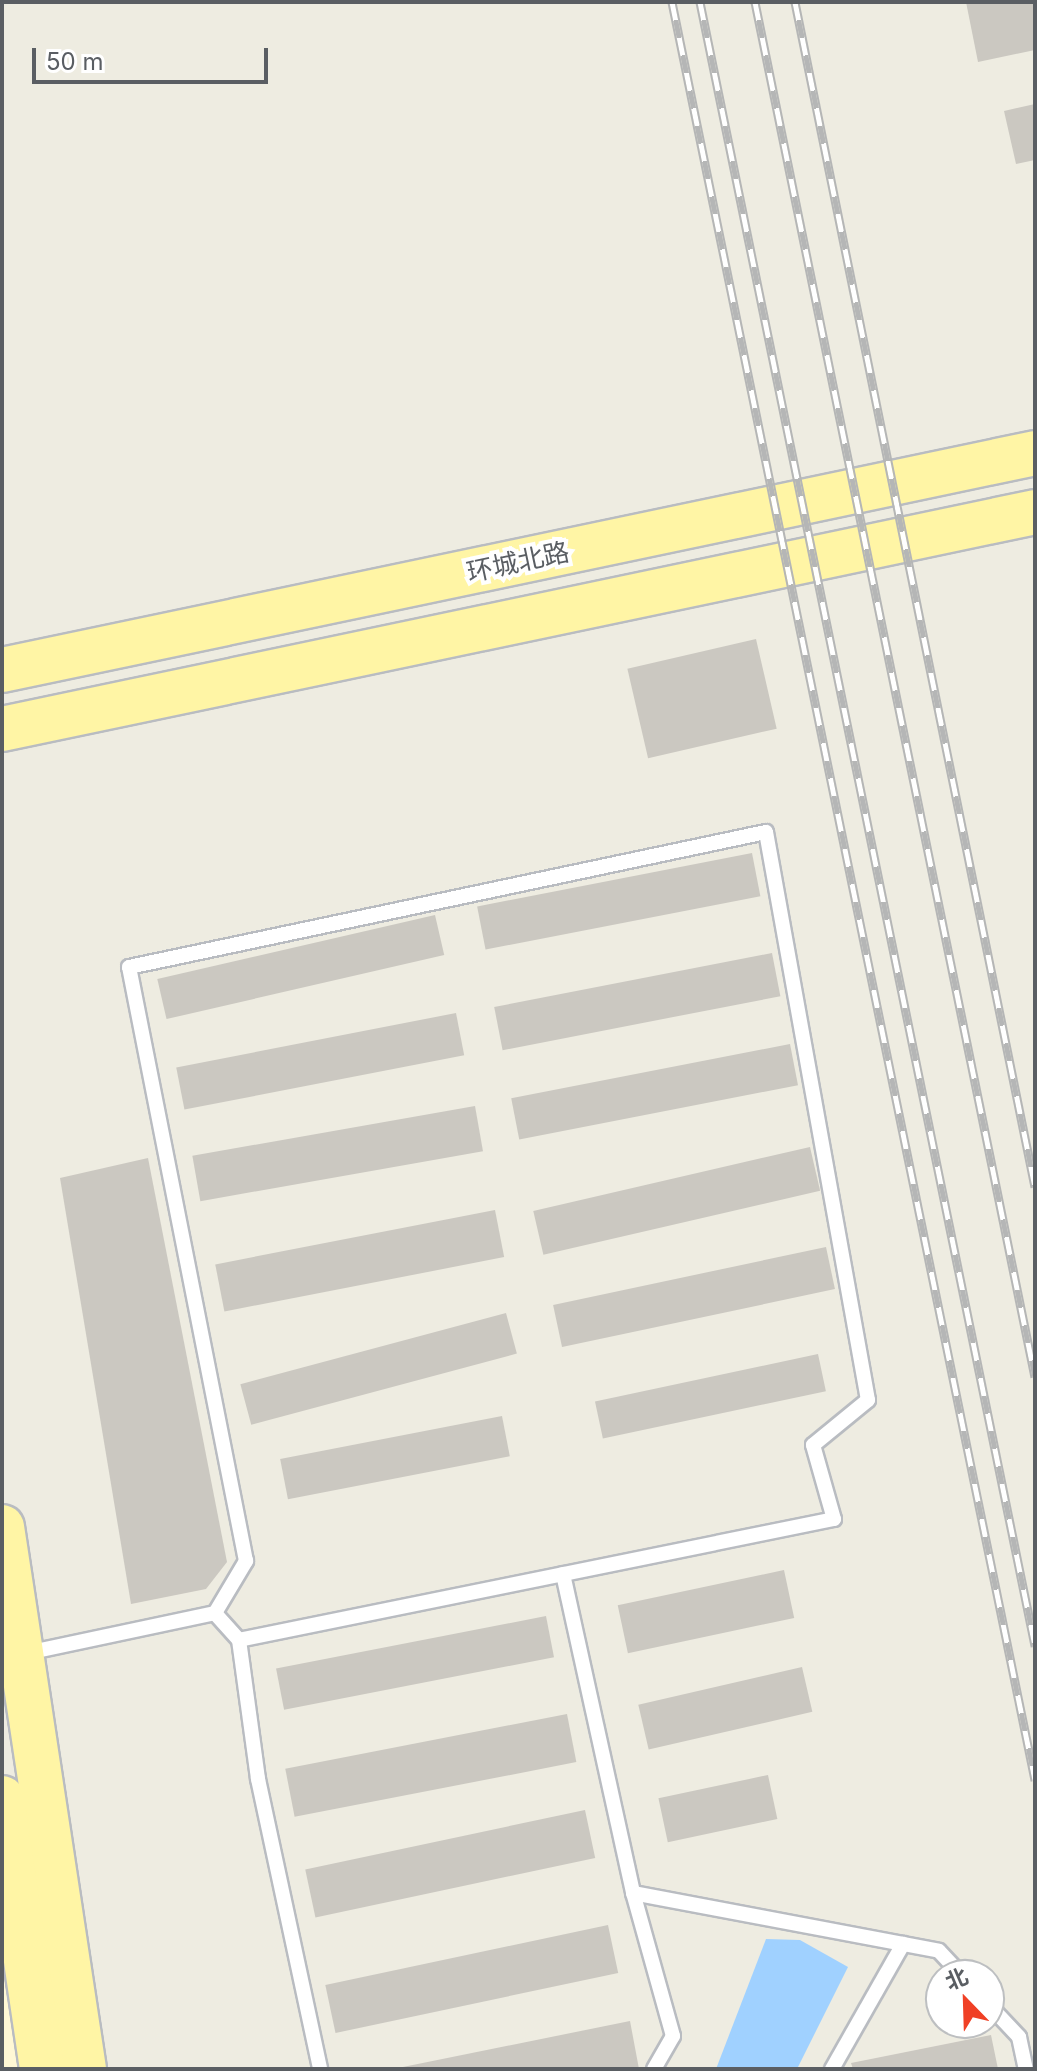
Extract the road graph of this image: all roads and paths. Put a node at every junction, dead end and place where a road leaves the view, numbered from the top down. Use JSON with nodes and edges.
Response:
{"nodes":[{"id":1,"x":1035,"y":453,"type":"edge"},
{"id":2,"x":1035,"y":512,"type":"edge"},
{"id":3,"x":2,"y":670,"type":"edge"},
{"id":4,"x":2,"y":729,"type":"edge"},
{"id":5,"x":2,"y":1527,"type":"edge"},
{"id":6,"x":563,"y":1574,"type":"junction"},
{"id":7,"x":215,"y":1613,"type":"junction"},
{"id":8,"x":239,"y":1640,"type":"junction"},
{"id":9,"x":22,"y":1653,"type":"junction"},
{"id":10,"x":2,"y":1798,"type":"edge"},
{"id":11,"x":633,"y":1893,"type":"junction"},
{"id":12,"x":903,"y":1944,"type":"junction"},
{"id":13,"x":946,"y":1959,"type":"edge"},
{"id":14,"x":1005,"y":2022,"type":"edge"},
{"id":15,"x":42,"y":2069,"type":"edge"},
{"id":16,"x":84,"y":2069,"type":"edge"},
{"id":17,"x":320,"y":2069,"type":"edge"},
{"id":18,"x":654,"y":2069,"type":"edge"},
{"id":19,"x":832,"y":2069,"type":"edge"},
{"id":20,"x":1026,"y":2069,"type":"edge"}],
"edges":[{"from":1,"to":3,"type":"main road","name":"环城北路"},
{"from":2,"to":4,"type":"main road"},
{"from":5,"to":9,"type":"main road"},
{"from":6,"to":7,"type":"lane"},
{"from":6,"to":8,"type":"lane"},
{"from":6,"to":11,"type":"lane"},
{"from":7,"to":8,"type":"lane"},
{"from":7,"to":9,"type":"lane"},
{"from":8,"to":17,"type":"lane"},
{"from":9,"to":16,"type":"main road"},
{"from":10,"to":15,"type":"main road"},
{"from":11,"to":12,"type":"lane"},
{"from":11,"to":18,"type":"lane"},
{"from":12,"to":13,"type":"lane"},
{"from":12,"to":19,"type":"lane"},
{"from":14,"to":20,"type":"lane"}]}
